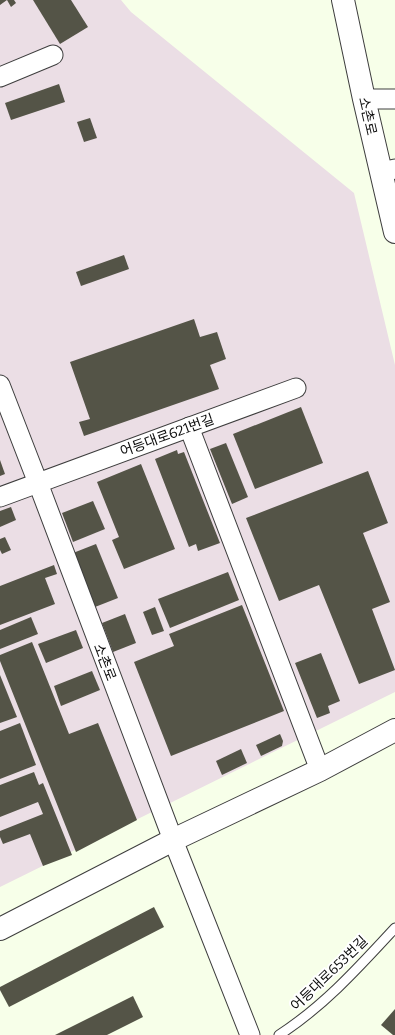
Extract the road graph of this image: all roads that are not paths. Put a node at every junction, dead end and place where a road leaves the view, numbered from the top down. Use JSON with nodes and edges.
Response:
{"nodes":[{"id":1,"x":343,"y":0,"type":"edge"},
{"id":2,"x":53,"y":55,"type":"dead end"},
{"id":3,"x":0,"y":77,"type":"edge"},
{"id":4,"x":364,"y":99,"type":"junction"},
{"id":5,"x":395,"y":99,"type":"edge"},
{"id":6,"x":388,"y":170,"type":"edge"},
{"id":7,"x":395,"y":232,"type":"edge"},
{"id":8,"x":0,"y":385,"type":"edge"},
{"id":9,"x":296,"y":388,"type":"dead end"},
{"id":10,"x":189,"y":427,"type":"junction"},
{"id":11,"x":38,"y":483,"type":"junction"},
{"id":12,"x":0,"y":497,"type":"edge"},
{"id":13,"x":395,"y":730,"type":"edge"},
{"id":14,"x":320,"y":770,"type":"junction"},
{"id":15,"x":173,"y":840,"type":"junction"},
{"id":16,"x":395,"y":928,"type":"edge"},
{"id":17,"x":0,"y":929,"type":"edge"},
{"id":18,"x":250,"y":1035,"type":"edge"},
{"id":19,"x":279,"y":1035,"type":"edge"}],
"edges":[{"from":1,"to":4,"type":"street","name":"소촌로"},
{"from":2,"to":3,"type":"street"},
{"from":4,"to":5,"type":"street"},
{"from":4,"to":6,"type":"street","name":"소촌로"},
{"from":6,"to":7,"type":"street","name":"소촌로"},
{"from":8,"to":11,"type":"street"},
{"from":9,"to":10,"type":"street","name":"어등대로621번길"},
{"from":10,"to":11,"type":"street","name":"어등대로621번길"},
{"from":10,"to":14,"type":"street"},
{"from":11,"to":12,"type":"street","name":"어등대로621번길"},
{"from":11,"to":15,"type":"street","name":"소촌로"},
{"from":13,"to":14,"type":"street"},
{"from":14,"to":15,"type":"street"},
{"from":15,"to":17,"type":"street"},
{"from":15,"to":18,"type":"street","name":"소촌로"},
{"from":16,"to":19,"type":"lane","name":"어등대로653번길"}]}
